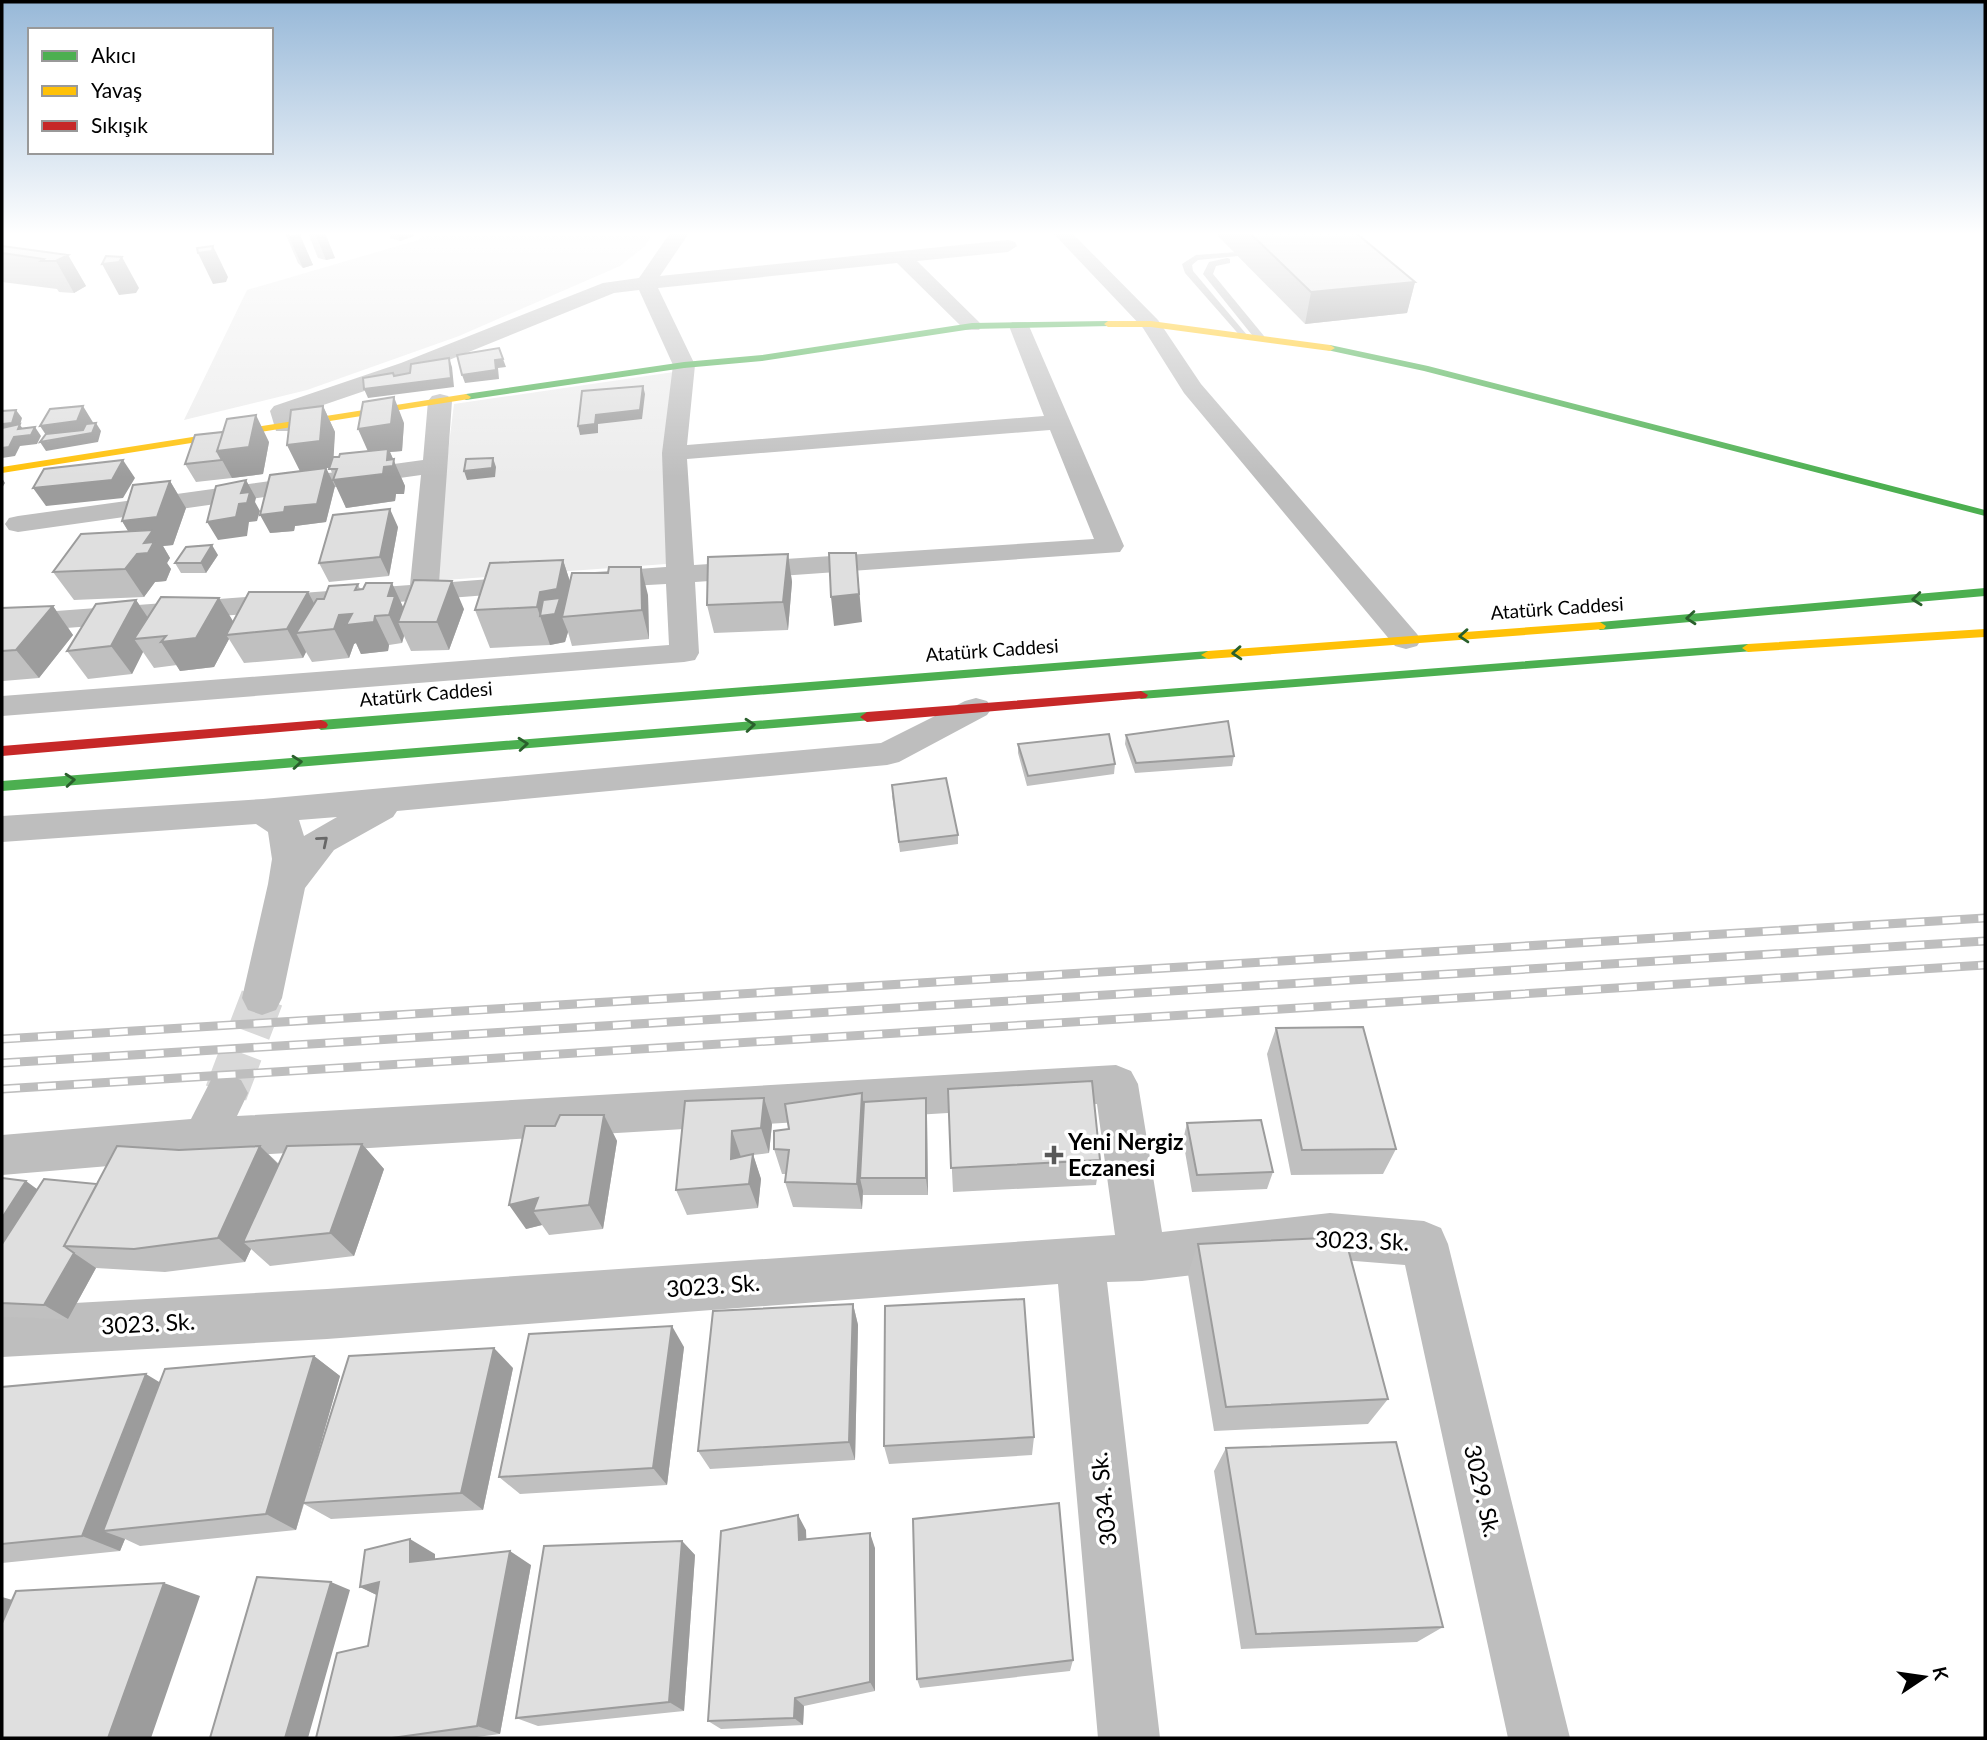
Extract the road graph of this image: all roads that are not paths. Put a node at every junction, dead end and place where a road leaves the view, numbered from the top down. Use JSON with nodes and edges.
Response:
{"nodes":[{"id":1,"x":543,"y":314,"type":"edge"},
{"id":2,"x":660,"y":314,"type":"edge"},
{"id":3,"x":960,"y":314,"type":"edge"},
{"id":4,"x":1141,"y":314,"type":"edge"},
{"id":5,"x":1224,"y":314,"type":"edge"},
{"id":6,"x":1240,"y":314,"type":"edge"},
{"id":7,"x":1151,"y":324,"type":"junction"},
{"id":8,"x":972,"y":326,"type":"junction"},
{"id":9,"x":1019,"y":326,"type":"junction"},
{"id":10,"x":1242,"y":335,"type":"junction"},
{"id":11,"x":1259,"y":338,"type":"junction"},
{"id":12,"x":684,"y":365,"type":"junction"},
{"id":13,"x":440,"y":401,"type":"junction"},
{"id":14,"x":1058,"y":422,"type":"junction"},
{"id":15,"x":284,"y":426,"type":"junction"},
{"id":16,"x":674,"y":453,"type":"junction"},
{"id":17,"x":54,"y":463,"type":"junction"},
{"id":18,"x":434,"y":466,"type":"junction"},
{"id":19,"x":2,"y":470,"type":"edge"},
{"id":20,"x":1985,"y":513,"type":"edge"},
{"id":21,"x":18,"y":524,"type":"junction"},
{"id":22,"x":2,"y":547,"type":"edge"},
{"id":23,"x":679,"y":575,"type":"junction"},
{"id":24,"x":425,"y":592,"type":"junction"},
{"id":25,"x":1985,"y":592,"type":"edge"},
{"id":26,"x":2,"y":624,"type":"edge"},
{"id":27,"x":1985,"y":633,"type":"edge"},
{"id":28,"x":1406,"y":640,"type":"junction"},
{"id":29,"x":2,"y":706,"type":"edge"},
{"id":30,"x":976,"y":708,"type":"junction"},
{"id":31,"x":2,"y":751,"type":"edge"},
{"id":32,"x":2,"y":786,"type":"edge"},
{"id":33,"x":401,"y":799,"type":"junction"},
{"id":34,"x":263,"y":811,"type":"junction"},
{"id":35,"x":2,"y":829,"type":"edge"},
{"id":36,"x":287,"y":884,"type":"junction"},
{"id":37,"x":262,"y":998,"type":"tunnel mouth"},
{"id":38,"x":226,"y":1093,"type":"tunnel mouth"},
{"id":39,"x":204,"y":1138,"type":"junction"},
{"id":40,"x":2,"y":1155,"type":"edge"},
{"id":41,"x":1424,"y":1244,"type":"joint"},
{"id":42,"x":1142,"y":1258,"type":"junction"},
{"id":43,"x":1080,"y":1259,"type":"junction"},
{"id":44,"x":2,"y":1332,"type":"edge"},
{"id":45,"x":1129,"y":1738,"type":"edge"},
{"id":46,"x":1539,"y":1738,"type":"edge"}],
"edges":[{"from":1,"to":15,"type":"street"},
{"from":2,"to":12,"type":"street"},
{"from":3,"to":8,"type":"street"},
{"from":4,"to":7,"type":"street"},
{"from":5,"to":10,"type":"lane"},
{"from":6,"to":11,"type":"lane"},
{"from":7,"to":9,"type":"main road"},
{"from":7,"to":10,"type":"main road"},
{"from":7,"to":28,"type":"street"},
{"from":8,"to":9,"type":"main road"},
{"from":8,"to":12,"type":"main road"},
{"from":9,"to":14,"type":"street"},
{"from":10,"to":11,"type":"main road"},
{"from":11,"to":20,"type":"main road"},
{"from":12,"to":13,"type":"main road"},
{"from":12,"to":16,"type":"street"},
{"from":13,"to":15,"type":"main road"},
{"from":13,"to":18,"type":"street"},
{"from":14,"to":16,"type":"street"},
{"from":14,"to":23,"type":"street"},
{"from":15,"to":17,"type":"main road"},
{"from":16,"to":23,"type":"street"},
{"from":17,"to":19,"type":"main road"},
{"from":17,"to":21,"type":"street"},
{"from":18,"to":21,"type":"street"},
{"from":18,"to":24,"type":"street"},
{"from":21,"to":22,"type":"street"},
{"from":23,"to":24,"type":"street"},
{"from":23,"to":29,"type":"street"},
{"from":24,"to":26,"type":"street"},
{"from":25,"to":28,"type":"main road","name":"Atatürk Caddesi","one_way":true},
{"from":27,"to":30,"type":"main road"},
{"from":28,"to":31,"type":"main road","name":"Atatürk Caddesi","one_way":true},
{"from":32,"to":30,"type":"main road","one_way":true},
{"from":30,"to":33,"type":"street"},
{"from":33,"to":34,"type":"street"},
{"from":36,"to":33,"type":"street","one_way":true},
{"from":34,"to":35,"type":"street"},
{"from":34,"to":36,"type":"street"},
{"from":36,"to":37,"type":"street"},
{"from":38,"to":39,"type":"street"},
{"from":39,"to":40,"type":"street"},
{"from":39,"to":42,"type":"street"},
{"from":41,"to":42,"type":"street","name":"3023. Sk."},
{"from":41,"to":46,"type":"street","name":"3029. Sk."},
{"from":42,"to":43,"type":"street","name":"3023. Sk."},
{"from":43,"to":44,"type":"street","name":"3023. Sk."},
{"from":43,"to":45,"type":"street","name":"3034. Sk."}]}
